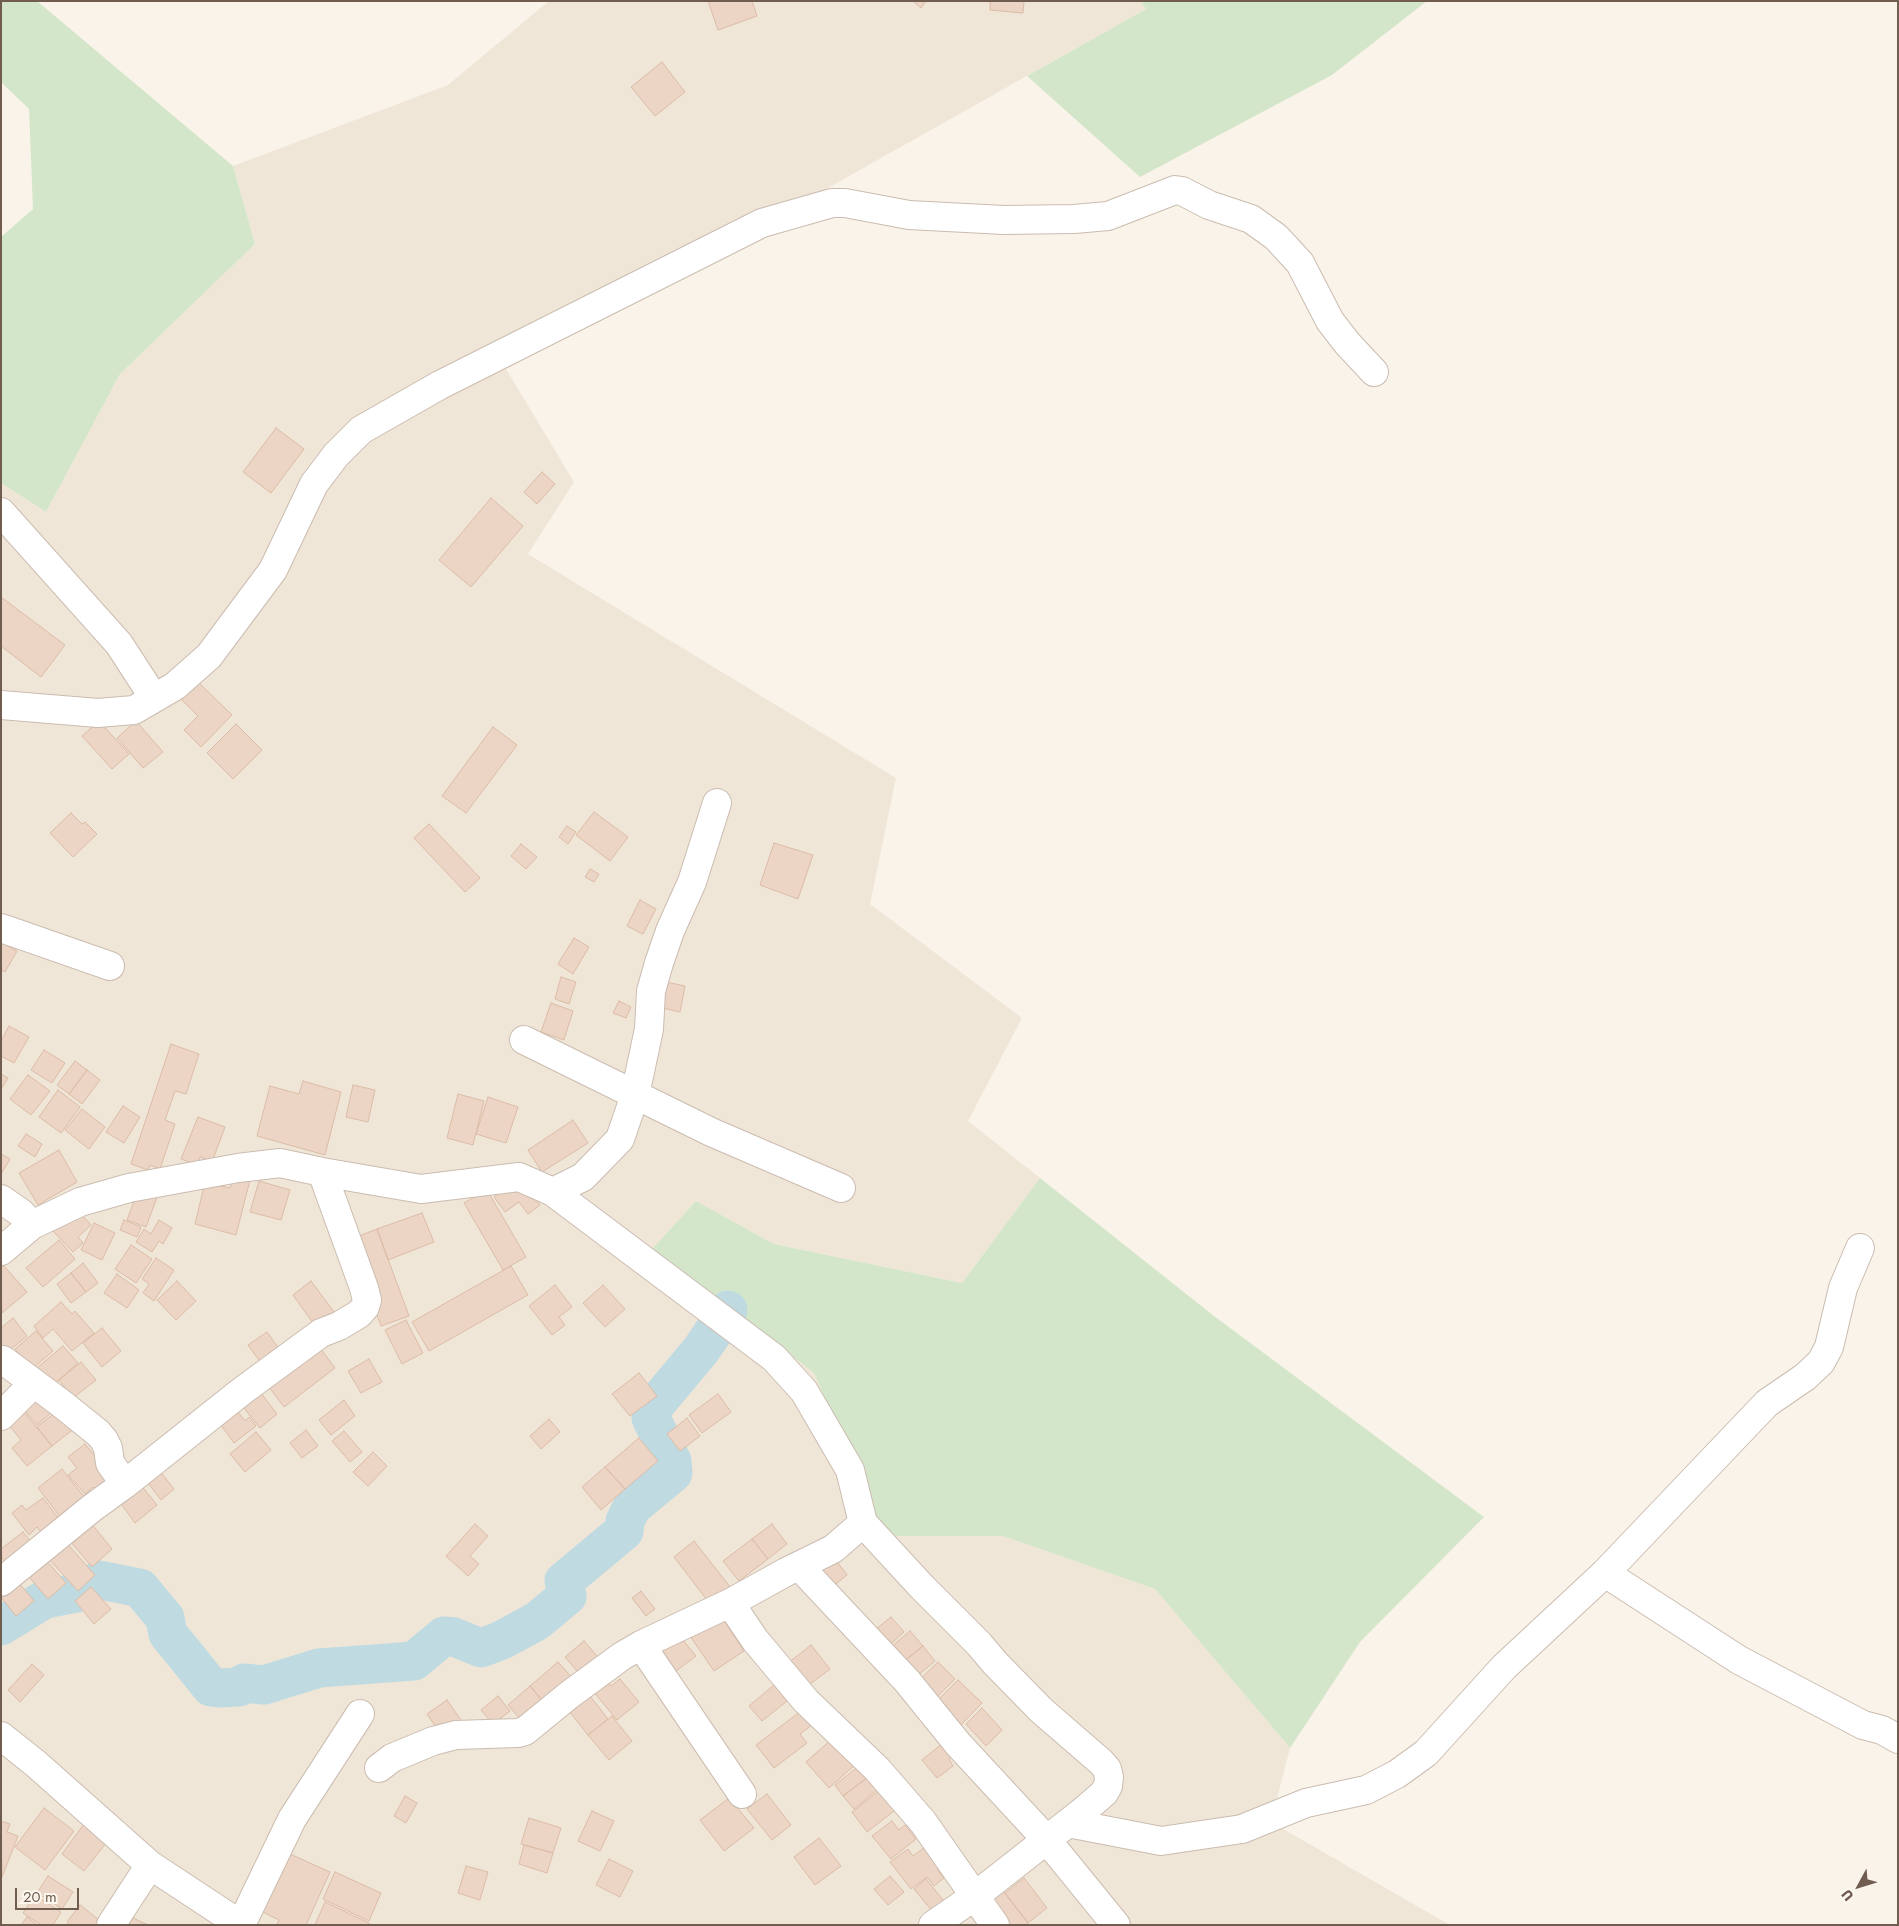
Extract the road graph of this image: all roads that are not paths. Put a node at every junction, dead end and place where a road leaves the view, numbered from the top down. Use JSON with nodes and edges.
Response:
{"nodes":[{"id":1,"x":1374,"y":372,"type":"dead end"},
{"id":2,"x":1,"y":512,"type":"edge"},
{"id":3,"x":154,"y":698,"type":"junction"},
{"id":4,"x":1,"y":705,"type":"edge"},
{"id":5,"x":717,"y":803,"type":"dead end"},
{"id":6,"x":1,"y":928,"type":"edge"},
{"id":7,"x":110,"y":966,"type":"dead end"},
{"id":8,"x":524,"y":1040,"type":"dead end"},
{"id":9,"x":635,"y":1096,"type":"junction"},
{"id":10,"x":322,"y":1172,"type":"junction"},
{"id":11,"x":841,"y":1188,"type":"dead end"},
{"id":12,"x":553,"y":1192,"type":"junction"},
{"id":13,"x":1,"y":1199,"type":"edge"},
{"id":14,"x":32,"y":1226,"type":"junction"},
{"id":15,"x":1860,"y":1248,"type":"dead end"},
{"id":16,"x":1,"y":1251,"type":"edge"},
{"id":17,"x":3,"y":1360,"type":"dead end"},
{"id":18,"x":34,"y":1383,"type":"junction"},
{"id":19,"x":1,"y":1416,"type":"edge"},
{"id":20,"x":124,"y":1484,"type":"junction"},
{"id":21,"x":863,"y":1523,"type":"junction"},
{"id":22,"x":799,"y":1566,"type":"junction"},
{"id":23,"x":1605,"y":1573,"type":"junction"},
{"id":24,"x":1,"y":1582,"type":"edge"},
{"id":25,"x":730,"y":1603,"type":"junction"},
{"id":26,"x":641,"y":1644,"type":"junction"},
{"id":27,"x":360,"y":1714,"type":"dead end"},
{"id":28,"x":1,"y":1736,"type":"edge"},
{"id":29,"x":1898,"y":1738,"type":"edge"},
{"id":30,"x":379,"y":1768,"type":"dead end"},
{"id":31,"x":742,"y":1794,"type":"dead end"},
{"id":32,"x":1068,"y":1823,"type":"junction"},
{"id":33,"x":1046,"y":1840,"type":"junction"},
{"id":34,"x":150,"y":1866,"type":"junction"},
{"id":35,"x":975,"y":1896,"type":"junction"},
{"id":36,"x":111,"y":1925,"type":"edge"},
{"id":37,"x":934,"y":1925,"type":"edge"},
{"id":38,"x":995,"y":1925,"type":"edge"},
{"id":39,"x":1116,"y":1925,"type":"edge"}],
"edges":[{"from":1,"to":3,"type":"street"},
{"from":2,"to":3,"type":"street"},
{"from":3,"to":4,"type":"street"},
{"from":5,"to":9,"type":"street"},
{"from":6,"to":7,"type":"street"},
{"from":8,"to":9,"type":"street"},
{"from":9,"to":11,"type":"street"},
{"from":9,"to":12,"type":"street"},
{"from":10,"to":12,"type":"street"},
{"from":10,"to":14,"type":"street"},
{"from":10,"to":20,"type":"street"},
{"from":12,"to":21,"type":"street"},
{"from":13,"to":14,"type":"street"},
{"from":14,"to":16,"type":"street"},
{"from":15,"to":23,"type":"street"},
{"from":17,"to":18,"type":"street"},
{"from":18,"to":19,"type":"street"},
{"from":18,"to":20,"type":"street"},
{"from":20,"to":24,"type":"street"},
{"from":21,"to":22,"type":"street"},
{"from":21,"to":32,"type":"street"},
{"from":22,"to":25,"type":"street"},
{"from":22,"to":33,"type":"street"},
{"from":23,"to":29,"type":"street"},
{"from":23,"to":32,"type":"street"},
{"from":25,"to":26,"type":"street"},
{"from":25,"to":35,"type":"street"},
{"from":26,"to":30,"type":"street"},
{"from":26,"to":31,"type":"street"},
{"from":27,"to":34,"type":"street"},
{"from":28,"to":34,"type":"street"},
{"from":32,"to":33,"type":"street"},
{"from":33,"to":35,"type":"street"},
{"from":33,"to":39,"type":"street"},
{"from":34,"to":36,"type":"street"},
{"from":35,"to":37,"type":"street"},
{"from":35,"to":38,"type":"street"}]}
